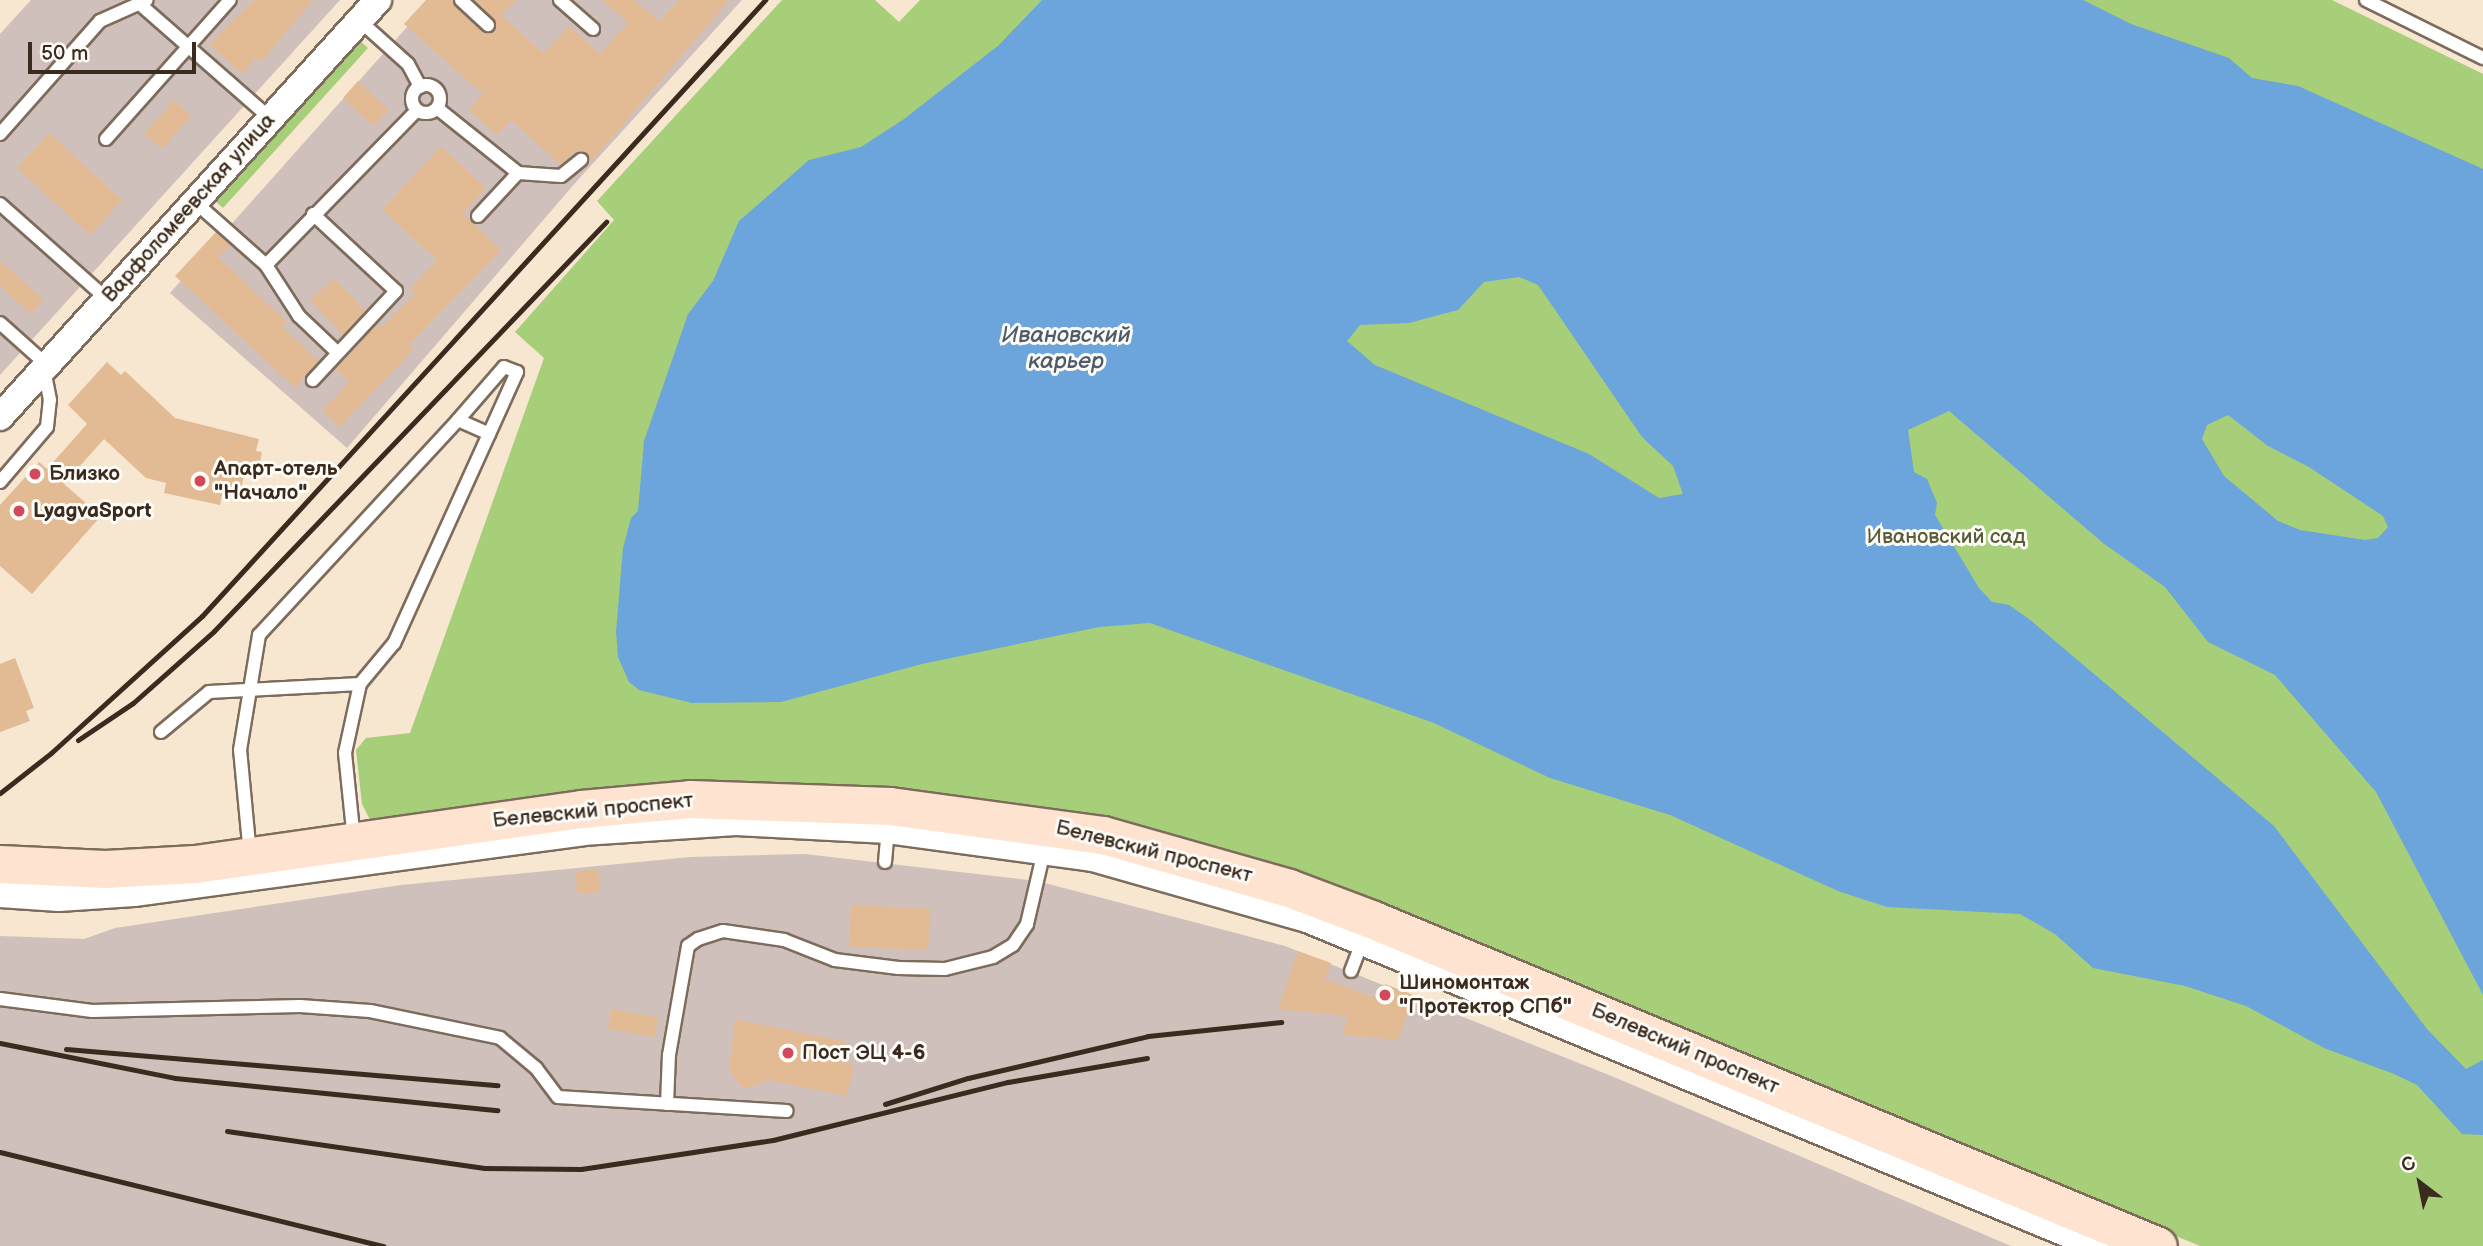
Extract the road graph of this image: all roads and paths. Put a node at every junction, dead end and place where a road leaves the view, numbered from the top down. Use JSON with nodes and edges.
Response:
{"nodes":[{"id":1,"x":230,"y":0,"type":"edge"},
{"id":2,"x":379,"y":0,"type":"edge"},
{"id":3,"x":461,"y":0,"type":"edge"},
{"id":4,"x":561,"y":0,"type":"edge"},
{"id":5,"x":2366,"y":0,"type":"edge"},
{"id":6,"x":144,"y":3,"type":"edge"},
{"id":7,"x":360,"y":21,"type":"junction"},
{"id":8,"x":488,"y":25,"type":"dead end"},
{"id":9,"x":593,"y":29,"type":"dead end"},
{"id":10,"x":189,"y":46,"type":"junction"},
{"id":11,"x":2483,"y":58,"type":"edge"},
{"id":12,"x":420,"y":87,"type":"junction"},
{"id":13,"x":437,"y":108,"type":"junction"},
{"id":14,"x":417,"y":110,"type":"junction"},
{"id":15,"x":270,"y":118,"type":"junction"},
{"id":16,"x":0,"y":134,"type":"edge"},
{"id":17,"x":106,"y":139,"type":"dead end"},
{"id":18,"x":581,"y":160,"type":"dead end"},
{"id":19,"x":517,"y":173,"type":"junction"},
{"id":20,"x":195,"y":202,"type":"junction"},
{"id":21,"x":0,"y":204,"type":"edge"},
{"id":22,"x":313,"y":214,"type":"junction"},
{"id":23,"x":478,"y":216,"type":"dead end"},
{"id":24,"x":266,"y":265,"type":"junction"},
{"id":25,"x":107,"y":299,"type":"junction"},
{"id":26,"x":0,"y":323,"type":"edge"},
{"id":27,"x":337,"y":352,"type":"junction"},
{"id":28,"x":45,"y":367,"type":"junction"},
{"id":29,"x":313,"y":380,"type":"dead end"},
{"id":30,"x":0,"y":417,"type":"edge"},
{"id":31,"x":458,"y":420,"type":"junction"},
{"id":32,"x":489,"y":434,"type":"junction"},
{"id":33,"x":0,"y":482,"type":"edge"},
{"id":34,"x":360,"y":684,"type":"junction"},
{"id":35,"x":248,"y":688,"type":"junction"},
{"id":36,"x":161,"y":732,"type":"dead end"},
{"id":37,"x":889,"y":818,"type":"junction"},
{"id":38,"x":1047,"y":837,"type":"junction"},
{"id":39,"x":354,"y":841,"type":"junction"},
{"id":40,"x":885,"y":862,"type":"dead end"},
{"id":41,"x":0,"y":864,"type":"edge"},
{"id":42,"x":251,"y":868,"type":"junction"},
{"id":43,"x":0,"y":894,"type":"edge"},
{"id":44,"x":1366,"y":930,"type":"junction"},
{"id":45,"x":1351,"y":971,"type":"dead end"},
{"id":46,"x":0,"y":999,"type":"edge"},
{"id":47,"x":667,"y":1104,"type":"junction"},
{"id":48,"x":787,"y":1111,"type":"dead end"},
{"id":49,"x":2097,"y":1246,"type":"edge"},
{"id":50,"x":2158,"y":1246,"type":"edge"}],
"edges":[{"from":1,"to":10,"type":"lane"},
{"from":2,"to":7,"type":"street","name":"Варфоломеевская улица"},
{"from":3,"to":8,"type":"lane"},
{"from":4,"to":9,"type":"lane"},
{"from":5,"to":11,"type":"lane"},
{"from":6,"to":10,"type":"lane"},
{"from":6,"to":16,"type":"lane"},
{"from":7,"to":12,"type":"lane"},
{"from":7,"to":15,"type":"street","name":"Варфоломеевская улица"},
{"from":10,"to":15,"type":"lane"},
{"from":10,"to":17,"type":"lane"},
{"from":12,"to":13,"type":"lane"},
{"from":12,"to":14,"type":"lane"},
{"from":13,"to":14,"type":"lane"},
{"from":13,"to":19,"type":"lane"},
{"from":14,"to":22,"type":"lane"},
{"from":15,"to":20,"type":"street","name":"Варфоломеевская улица"},
{"from":18,"to":19,"type":"lane"},
{"from":19,"to":23,"type":"lane"},
{"from":20,"to":24,"type":"lane"},
{"from":20,"to":25,"type":"street","name":"Варфоломеевская улица"},
{"from":21,"to":25,"type":"lane"},
{"from":22,"to":24,"type":"lane"},
{"from":22,"to":27,"type":"lane"},
{"from":24,"to":27,"type":"lane"},
{"from":25,"to":28,"type":"street","name":"Варфоломеевская улица"},
{"from":26,"to":28,"type":"lane"},
{"from":27,"to":29,"type":"lane"},
{"from":28,"to":30,"type":"street","name":"Варфоломеевская улица"},
{"from":28,"to":33,"type":"lane"},
{"from":31,"to":32,"type":"lane"},
{"from":31,"to":32,"type":"lane"},
{"from":31,"to":35,"type":"lane"},
{"from":32,"to":34,"type":"lane"},
{"from":34,"to":35,"type":"lane"},
{"from":34,"to":39,"type":"lane"},
{"from":35,"to":36,"type":"lane"},
{"from":35,"to":42,"type":"lane"},
{"from":37,"to":38,"type":"street","name":"Белевский проспект"},
{"from":37,"to":39,"type":"street","name":"Белевский проспект"},
{"from":37,"to":40,"type":"lane"},
{"from":37,"to":42,"type":"street","name":"Белевский проспект"},
{"from":38,"to":44,"type":"street","name":"Белевский проспект"},
{"from":38,"to":47,"type":"lane"},
{"from":39,"to":42,"type":"street","name":"Белевский проспект"},
{"from":41,"to":42,"type":"street","name":"Белевский проспект"},
{"from":42,"to":43,"type":"street","name":"Белевский проспект"},
{"from":44,"to":45,"type":"lane"},
{"from":44,"to":49,"type":"street","name":"Белевский проспект"},
{"from":44,"to":50,"type":"street","name":"Белевский проспект"},
{"from":46,"to":47,"type":"lane"},
{"from":47,"to":48,"type":"lane"}]}
